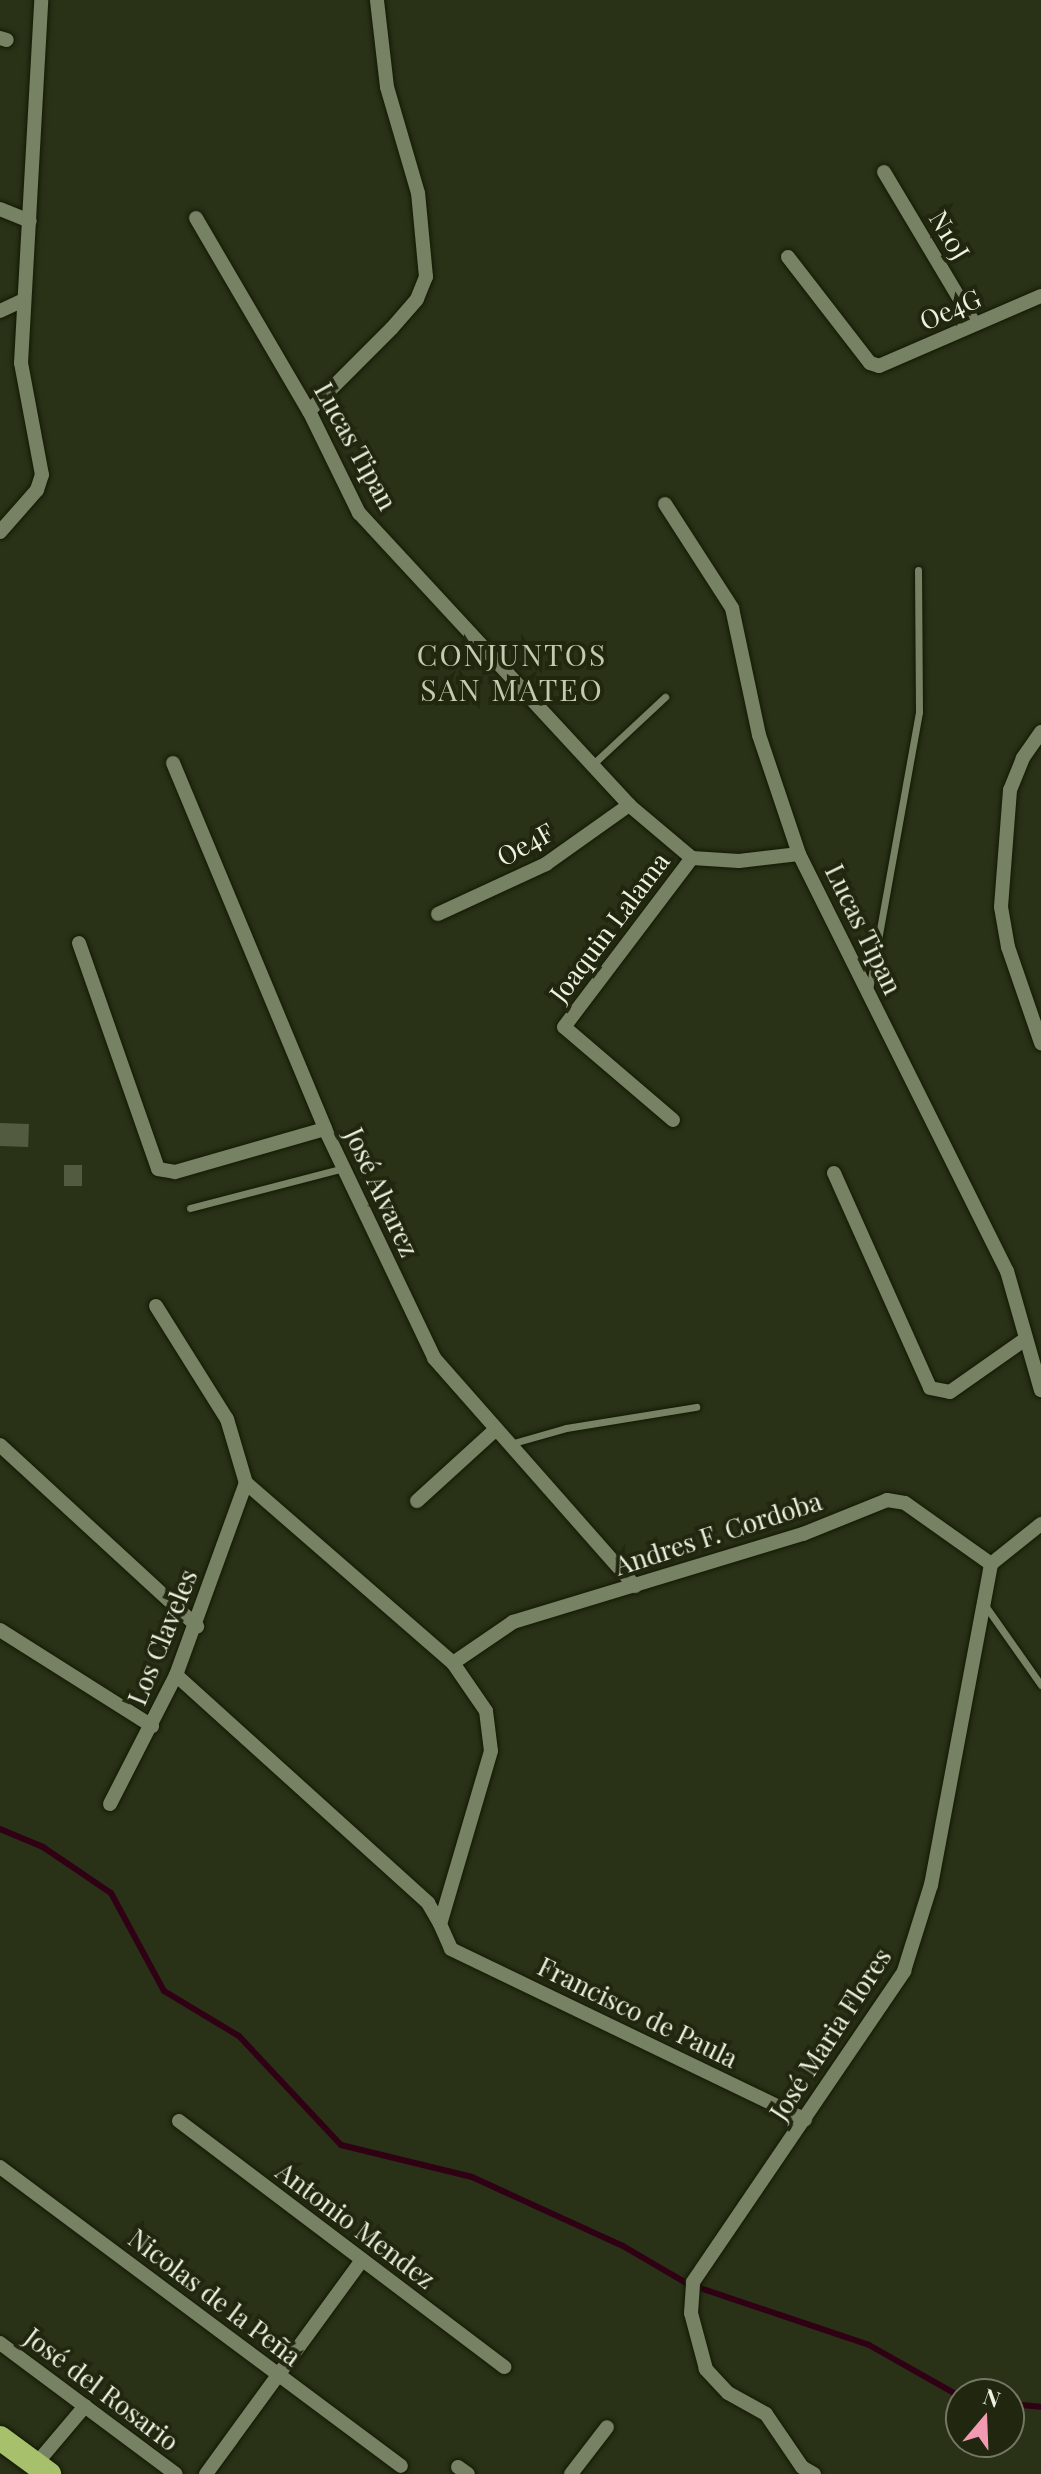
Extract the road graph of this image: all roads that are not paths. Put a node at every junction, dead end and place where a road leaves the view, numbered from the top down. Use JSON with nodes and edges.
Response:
{"nodes":[{"id":1,"x":41,"y":0,"type":"edge"},
{"id":2,"x":377,"y":0,"type":"edge"},
{"id":3,"x":884,"y":172,"type":"dead end"},
{"id":4,"x":0,"y":209,"type":"edge"},
{"id":5,"x":196,"y":218,"type":"dead end"},
{"id":6,"x":30,"y":221,"type":"junction"},
{"id":7,"x":788,"y":257,"type":"dead end"},
{"id":8,"x":1041,"y":296,"type":"edge"},
{"id":9,"x":21,"y":301,"type":"junction"},
{"id":10,"x":0,"y":311,"type":"edge"},
{"id":11,"x":974,"y":323,"type":"junction"},
{"id":12,"x":309,"y":411,"type":"junction"},
{"id":13,"x":665,"y":504,"type":"dead end"},
{"id":14,"x":0,"y":532,"type":"edge"},
{"id":15,"x":918,"y":570,"type":"dead end"},
{"id":16,"x":665,"y":697,"type":"dead end"},
{"id":17,"x":1041,"y":732,"type":"edge"},
{"id":18,"x":173,"y":763,"type":"dead end"},
{"id":19,"x":592,"y":765,"type":"junction"},
{"id":20,"x":629,"y":805,"type":"junction"},
{"id":21,"x":799,"y":854,"type":"junction"},
{"id":22,"x":692,"y":858,"type":"junction"},
{"id":23,"x":438,"y":914,"type":"dead end"},
{"id":24,"x":79,"y":943,"type":"dead end"},
{"id":25,"x":868,"y":992,"type":"junction"},
{"id":26,"x":1041,"y":1043,"type":"edge"},
{"id":27,"x":673,"y":1120,"type":"dead end"},
{"id":28,"x":325,"y":1129,"type":"junction"},
{"id":29,"x":344,"y":1168,"type":"junction"},
{"id":30,"x":834,"y":1173,"type":"dead end"},
{"id":31,"x":190,"y":1208,"type":"dead end"},
{"id":32,"x":156,"y":1306,"type":"dead end"},
{"id":33,"x":1024,"y":1340,"type":"junction"},
{"id":34,"x":1041,"y":1390,"type":"edge"},
{"id":35,"x":696,"y":1407,"type":"dead end"},
{"id":36,"x":496,"y":1429,"type":"junction"},
{"id":37,"x":510,"y":1444,"type":"junction"},
{"id":38,"x":0,"y":1445,"type":"edge"},
{"id":39,"x":246,"y":1483,"type":"junction"},
{"id":40,"x":417,"y":1501,"type":"dead end"},
{"id":41,"x":1041,"y":1524,"type":"edge"},
{"id":42,"x":991,"y":1564,"type":"junction"},
{"id":43,"x":635,"y":1586,"type":"junction"},
{"id":44,"x":982,"y":1602,"type":"junction"},
{"id":45,"x":197,"y":1626,"type":"junction"},
{"id":46,"x":0,"y":1630,"type":"edge"},
{"id":47,"x":453,"y":1663,"type":"junction"},
{"id":48,"x":176,"y":1675,"type":"junction"},
{"id":49,"x":1041,"y":1685,"type":"edge"},
{"id":50,"x":152,"y":1726,"type":"junction"},
{"id":51,"x":110,"y":1804,"type":"dead end"},
{"id":52,"x":440,"y":1924,"type":"junction"},
{"id":53,"x":805,"y":2119,"type":"junction"},
{"id":54,"x":179,"y":2121,"type":"dead end"},
{"id":55,"x":0,"y":2167,"type":"edge"},
{"id":56,"x":362,"y":2260,"type":"junction"},
{"id":57,"x":0,"y":2343,"type":"edge"},
{"id":58,"x":504,"y":2367,"type":"dead end"},
{"id":59,"x":278,"y":2375,"type":"junction"},
{"id":60,"x":85,"y":2406,"type":"junction"},
{"id":61,"x":607,"y":2427,"type":"dead end"},
{"id":62,"x":0,"y":2438,"type":"edge"},
{"id":63,"x":401,"y":2466,"type":"dead end"},
{"id":64,"x":42,"y":2469,"type":"edge"},
{"id":65,"x":805,"y":2472,"type":"edge"},
{"id":66,"x":176,"y":2474,"type":"edge"},
{"id":67,"x":206,"y":2474,"type":"edge"},
{"id":68,"x":571,"y":2474,"type":"edge"}],
"edges":[{"from":1,"to":6,"type":"street"},
{"from":2,"to":12,"type":"street"},
{"from":3,"to":11,"type":"street","name":"N10J"},
{"from":4,"to":6,"type":"street"},
{"from":5,"to":12,"type":"street","name":"Lucas Tipan"},
{"from":6,"to":9,"type":"street"},
{"from":7,"to":11,"type":"street","name":"Oe4G"},
{"from":8,"to":11,"type":"street","name":"Oe4G"},
{"from":9,"to":10,"type":"street"},
{"from":9,"to":14,"type":"street"},
{"from":12,"to":19,"type":"street","name":"Lucas Tipan"},
{"from":13,"to":21,"type":"street"},
{"from":15,"to":25,"type":"lane"},
{"from":16,"to":19,"type":"lane"},
{"from":17,"to":26,"type":"street"},
{"from":18,"to":28,"type":"street","name":"José Alvarez"},
{"from":19,"to":20,"type":"street","name":"Lucas Tipan"},
{"from":20,"to":22,"type":"street","name":"Lucas Tipan"},
{"from":20,"to":23,"type":"street","name":"Oe4F"},
{"from":21,"to":22,"type":"street","name":"Lucas Tipan"},
{"from":21,"to":25,"type":"street","name":"Lucas Tipan"},
{"from":22,"to":27,"type":"street","name":"Joaquin Lalama"},
{"from":24,"to":28,"type":"street"},
{"from":25,"to":33,"type":"street","name":"Lucas Tipan"},
{"from":28,"to":29,"type":"street","name":"José Alvarez"},
{"from":29,"to":31,"type":"lane"},
{"from":29,"to":36,"type":"street","name":"José Alvarez"},
{"from":30,"to":33,"type":"street"},
{"from":32,"to":39,"type":"street"},
{"from":33,"to":34,"type":"street","name":"Lucas Tipan"},
{"from":35,"to":37,"type":"lane"},
{"from":36,"to":37,"type":"street","name":"José Alvarez"},
{"from":36,"to":40,"type":"street"},
{"from":37,"to":43,"type":"street","name":"José Alvarez"},
{"from":38,"to":45,"type":"street"},
{"from":39,"to":45,"type":"street","name":"Los Claveles"},
{"from":39,"to":47,"type":"street"},
{"from":41,"to":42,"type":"street"},
{"from":42,"to":43,"type":"street","name":"Andres F. Cordoba"},
{"from":42,"to":44,"type":"street","name":"José Maria Flores"},
{"from":43,"to":47,"type":"street","name":"Andres F. Cordoba"},
{"from":44,"to":49,"type":"lane"},
{"from":44,"to":53,"type":"street","name":"José Maria Flores"},
{"from":45,"to":48,"type":"street","name":"Los Claveles"},
{"from":46,"to":50,"type":"street"},
{"from":47,"to":52,"type":"street"},
{"from":48,"to":50,"type":"street","name":"Los Claveles"},
{"from":48,"to":52,"type":"street"},
{"from":50,"to":51,"type":"street","name":"Los Claveles"},
{"from":52,"to":53,"type":"street","name":"Francisco de Paula"},
{"from":53,"to":65,"type":"street","name":"José Maria Flores"},
{"from":54,"to":56,"type":"street","name":"Antonio Mendez"},
{"from":55,"to":59,"type":"street","name":"Nicolas de la Peña"},
{"from":56,"to":58,"type":"street","name":"Antonio Mendez"},
{"from":56,"to":59,"type":"street"},
{"from":57,"to":60,"type":"street","name":"José del Rosario"},
{"from":59,"to":63,"type":"street","name":"Nicolas de la Peña"},
{"from":59,"to":67,"type":"street"},
{"from":60,"to":64,"type":"street"},
{"from":60,"to":66,"type":"street","name":"José del Rosario"},
{"from":61,"to":68,"type":"street"},
{"from":62,"to":64,"type":"highway"}]}
